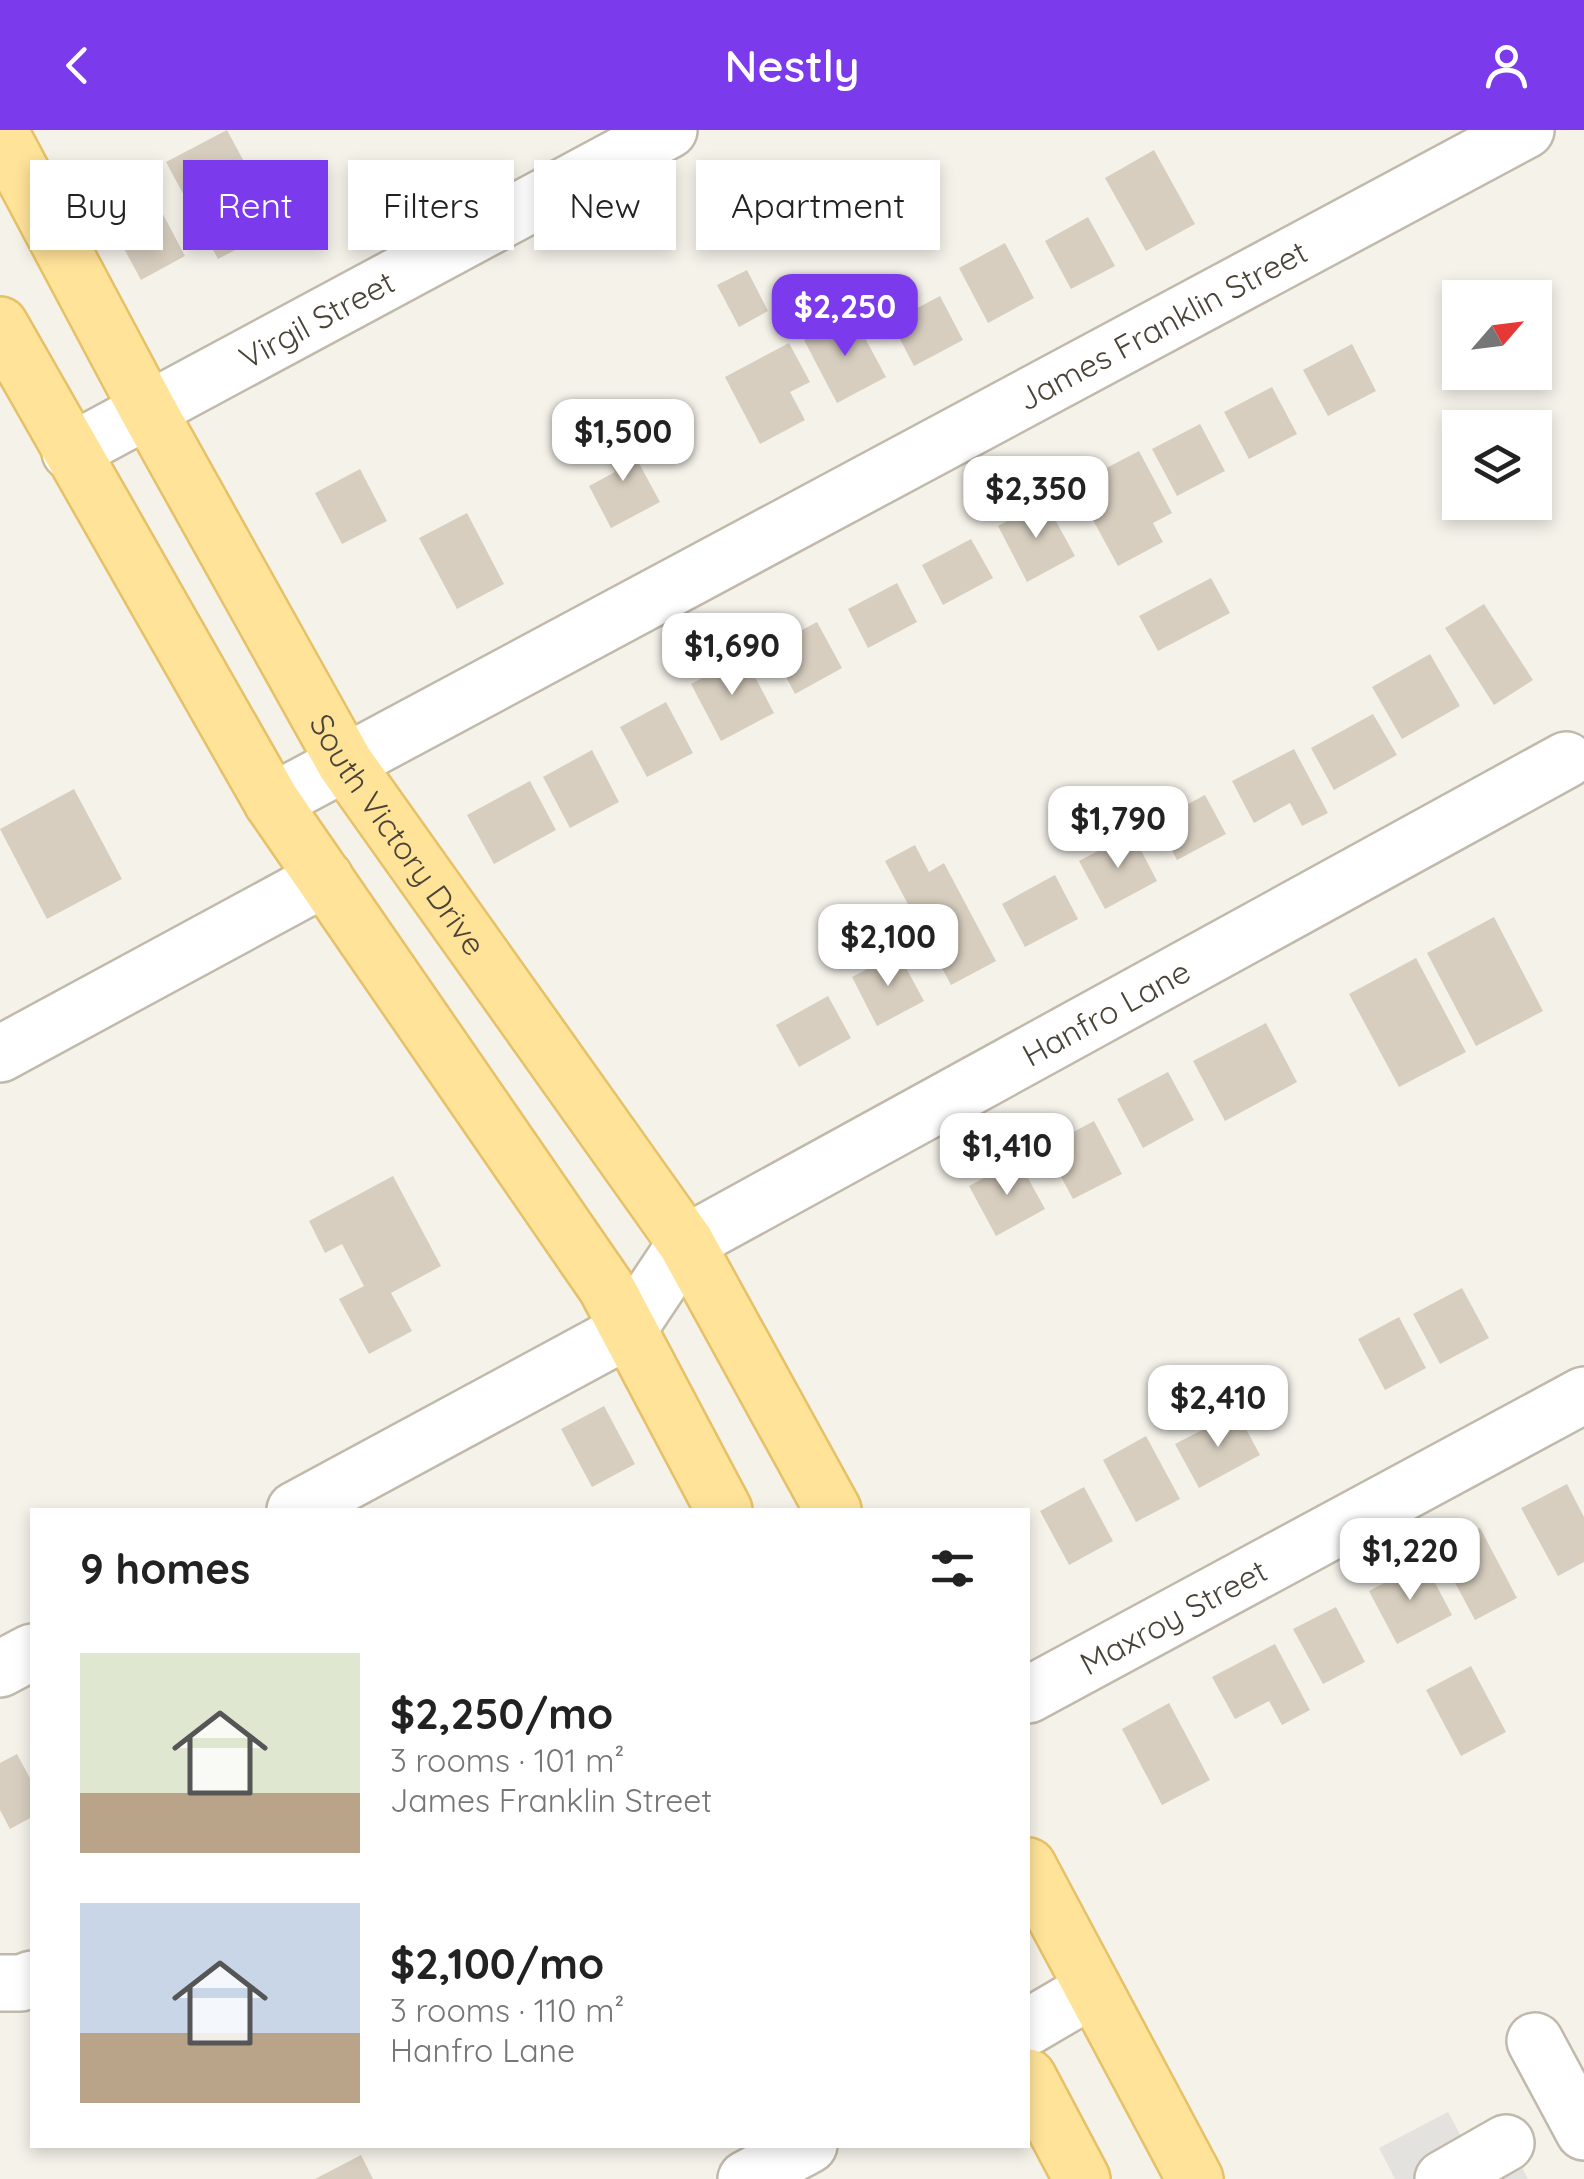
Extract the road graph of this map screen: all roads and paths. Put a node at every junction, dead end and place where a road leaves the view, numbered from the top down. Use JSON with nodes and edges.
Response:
{"nodes":[{"id":1,"x":669,"y":130,"type":"edge"},
{"id":2,"x":1526,"y":130,"type":"edge"},
{"id":3,"x":0,"y":132,"type":"edge"},
{"id":4,"x":0,"y":325,"type":"edge"},
{"id":5,"x":148,"y":410,"type":"junction"},
{"id":6,"x":70,"y":452,"type":"junction"},
{"id":7,"x":1566,"y":760,"type":"dead end"},
{"id":8,"x":346,"y":763,"type":"junction"},
{"id":9,"x":272,"y":802,"type":"junction"},
{"id":10,"x":325,"y":878,"type":"junction"},
{"id":11,"x":0,"y":1054,"type":"edge"},
{"id":12,"x":686,"y":1243,"type":"junction"},
{"id":13,"x":628,"y":1330,"type":"junction"},
{"id":14,"x":1584,"y":1394,"type":"edge"},
{"id":15,"x":299,"y":1508,"type":"edge"},
{"id":16,"x":723,"y":1508,"type":"edge"},
{"id":17,"x":832,"y":1508,"type":"edge"},
{"id":18,"x":30,"y":1653,"type":"edge"},
{"id":19,"x":0,"y":1669,"type":"edge"},
{"id":20,"x":1030,"y":1694,"type":"edge"},
{"id":21,"x":1030,"y":1870,"type":"edge"},
{"id":22,"x":30,"y":1980,"type":"edge"},
{"id":23,"x":0,"y":1983,"type":"edge"},
{"id":24,"x":1093,"y":1989,"type":"junction"},
{"id":25,"x":1030,"y":2026,"type":"edge"},
{"id":26,"x":1535,"y":2041,"type":"dead end"},
{"id":27,"x":1030,"y":2081,"type":"edge"},
{"id":28,"x":1584,"y":2132,"type":"edge"},
{"id":29,"x":1506,"y":2144,"type":"dead end"},
{"id":30,"x":803,"y":2148,"type":"edge"},
{"id":31,"x":746,"y":2179,"type":"edge"},
{"id":32,"x":1082,"y":2179,"type":"edge"},
{"id":33,"x":1195,"y":2179,"type":"edge"},
{"id":34,"x":1443,"y":2179,"type":"edge"}],
"edges":[{"from":1,"to":5,"type":"street","name":"Virgil Street"},
{"from":2,"to":8,"type":"street","name":"James Franklin Street"},
{"from":3,"to":5,"type":"main road","name":"South Victory Drive"},
{"from":4,"to":6,"type":"main road"},
{"from":5,"to":6,"type":"street","name":"Virgil Street"},
{"from":5,"to":8,"type":"main road","name":"South Victory Drive"},
{"from":6,"to":9,"type":"main road"},
{"from":7,"to":12,"type":"street","name":"Hanfro Lane"},
{"from":8,"to":9,"type":"street","name":"James Franklin Street"},
{"from":8,"to":12,"type":"main road","name":"South Victory Drive"},
{"from":9,"to":10,"type":"main road"},
{"from":10,"to":11,"type":"street"},
{"from":10,"to":13,"type":"main road"},
{"from":12,"to":13,"type":"street","name":"Hanfro Lane"},
{"from":12,"to":17,"type":"main road","name":"South Victory Drive"},
{"from":13,"to":15,"type":"street"},
{"from":13,"to":16,"type":"main road"},
{"from":14,"to":20,"type":"street","name":"Maxroy Street"},
{"from":18,"to":19,"type":"street"},
{"from":21,"to":24,"type":"main road"},
{"from":22,"to":23,"type":"street"},
{"from":24,"to":25,"type":"street"},
{"from":24,"to":33,"type":"main road"},
{"from":26,"to":28,"type":"street"},
{"from":27,"to":32,"type":"main road"},
{"from":29,"to":34,"type":"street"},
{"from":30,"to":31,"type":"street"}]}
